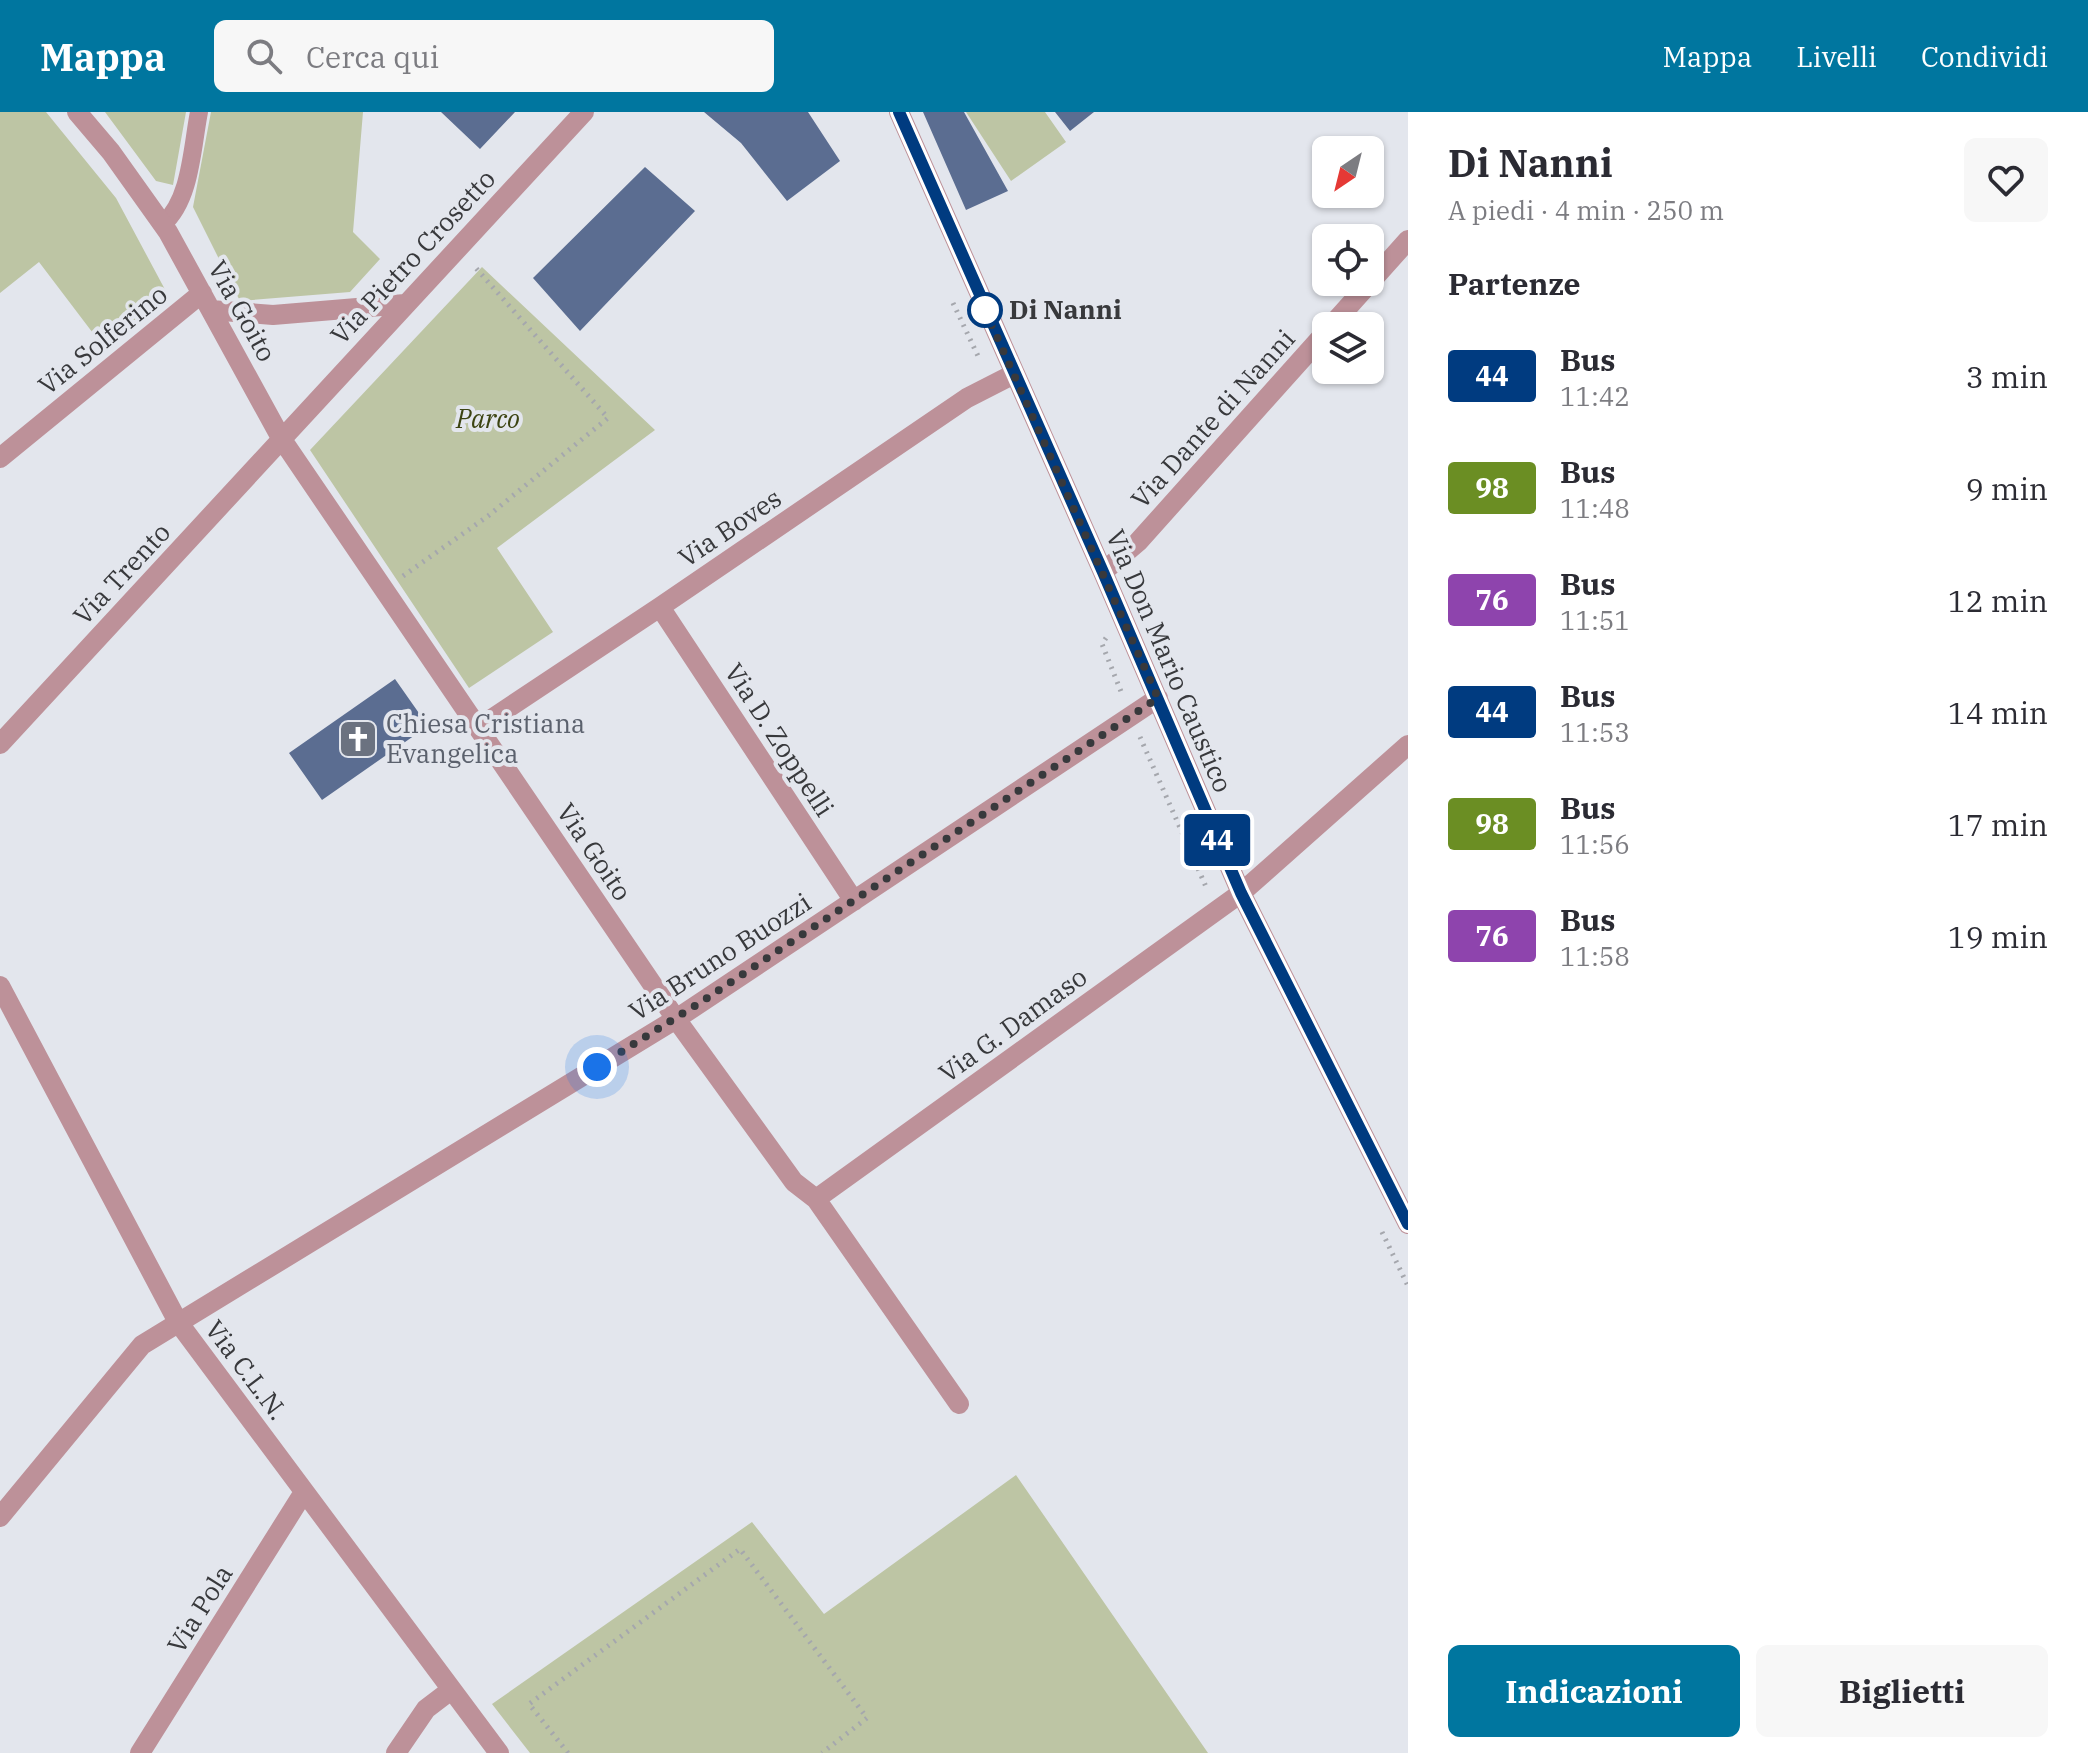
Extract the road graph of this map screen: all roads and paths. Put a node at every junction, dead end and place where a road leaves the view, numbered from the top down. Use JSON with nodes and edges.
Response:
{"nodes":[{"id":1,"x":77,"y":112,"type":"edge"},
{"id":2,"x":199,"y":112,"type":"edge"},
{"id":3,"x":584,"y":112,"type":"edge"},
{"id":4,"x":899,"y":112,"type":"edge"},
{"id":5,"x":163,"y":224,"type":"junction"},
{"id":6,"x":1408,"y":240,"type":"edge"},
{"id":7,"x":457,"y":247,"type":"junction"},
{"id":8,"x":207,"y":301,"type":"junction"},
{"id":9,"x":405,"y":304,"type":"junction"},
{"id":10,"x":1344,"y":312,"type":"edge"},
{"id":11,"x":1312,"y":348,"type":"edge"},
{"id":12,"x":1014,"y":374,"type":"junction"},
{"id":13,"x":281,"y":438,"type":"junction"},
{"id":14,"x":0,"y":458,"type":"edge"},
{"id":15,"x":1103,"y":572,"type":"junction"},
{"id":16,"x":384,"y":590,"type":"junction"},
{"id":17,"x":660,"y":607,"type":"junction"},
{"id":18,"x":1158,"y":698,"type":"junction"},
{"id":19,"x":478,"y":728,"type":"junction"},
{"id":20,"x":0,"y":744,"type":"edge"},
{"id":21,"x":1408,"y":745,"type":"edge"},
{"id":22,"x":1241,"y":893,"type":"junction"},
{"id":23,"x":854,"y":901,"type":"junction"},
{"id":24,"x":0,"y":986,"type":"edge"},
{"id":25,"x":676,"y":1019,"type":"junction"},
{"id":26,"x":816,"y":1199,"type":"junction"},
{"id":27,"x":1408,"y":1224,"type":"edge"},
{"id":28,"x":178,"y":1322,"type":"junction"},
{"id":29,"x":959,"y":1404,"type":"dead end"},
{"id":30,"x":304,"y":1492,"type":"junction"},
{"id":31,"x":0,"y":1517,"type":"edge"},
{"id":32,"x":451,"y":1690,"type":"junction"},
{"id":33,"x":140,"y":1753,"type":"edge"},
{"id":34,"x":396,"y":1753,"type":"edge"},
{"id":35,"x":499,"y":1753,"type":"edge"},
{"id":36,"x":568,"y":1753,"type":"edge"},
{"id":37,"x":822,"y":1753,"type":"edge"}],
"edges":[{"from":1,"to":5,"type":"street","name":"Via Goito"},
{"from":2,"to":5,"type":"lane"},
{"from":3,"to":7,"type":"street","name":"Via Pietro Crosetto"},
{"from":4,"to":12,"type":"street","name":"Via Don Mario Caustico"},
{"from":5,"to":8,"type":"street","name":"Via Goito"},
{"from":6,"to":10,"type":"street","name":"Via Dante di Nanni"},
{"from":7,"to":9,"type":"street","name":"Via Pietro Crosetto"},
{"from":7,"to":16,"type":"path"},
{"from":8,"to":9,"type":"street"},
{"from":8,"to":13,"type":"street","name":"Via Goito"},
{"from":8,"to":14,"type":"street","name":"Via Solferino"},
{"from":9,"to":13,"type":"street","name":"Via Pietro Crosetto"},
{"from":11,"to":15,"type":"street","name":"Via Dante di Nanni"},
{"from":12,"to":15,"type":"street","name":"Via Don Mario Caustico"},
{"from":12,"to":17,"type":"street","name":"Via Boves"},
{"from":13,"to":16,"type":"street","name":"Via Goito"},
{"from":13,"to":20,"type":"street","name":"Via Trento"},
{"from":15,"to":18,"type":"street","name":"Via Don Mario Caustico"},
{"from":16,"to":19,"type":"street","name":"Via Goito"},
{"from":17,"to":19,"type":"street","name":"Via Boves"},
{"from":17,"to":23,"type":"street","name":"Via D. Zoppelli"},
{"from":18,"to":22,"type":"street","name":"Via Don Mario Caustico"},
{"from":18,"to":23,"type":"street","name":"Via Bruno Buozzi"},
{"from":19,"to":25,"type":"street","name":"Via Goito"},
{"from":21,"to":22,"type":"street","name":"Via G. Damaso"},
{"from":22,"to":26,"type":"street","name":"Via G. Damaso"},
{"from":22,"to":27,"type":"street","name":"Via Don Mario Caustico"},
{"from":23,"to":25,"type":"street","name":"Via Bruno Buozzi"},
{"from":24,"to":28,"type":"street","name":"Via C.L.N."},
{"from":25,"to":26,"type":"street","name":"Via Goito"},
{"from":25,"to":28,"type":"street","name":"Via Bruno Buozzi"},
{"from":26,"to":29,"type":"street","name":"Via Goito"},
{"from":28,"to":30,"type":"street","name":"Via C.L.N."},
{"from":28,"to":31,"type":"street","name":"Via Bruno Buozzi"},
{"from":30,"to":32,"type":"street","name":"Via C.L.N."},
{"from":30,"to":33,"type":"street","name":"Via Pola"},
{"from":32,"to":34,"type":"street"},
{"from":32,"to":35,"type":"street","name":"Via C.L.N."},
{"from":36,"to":37,"type":"path"}]}
